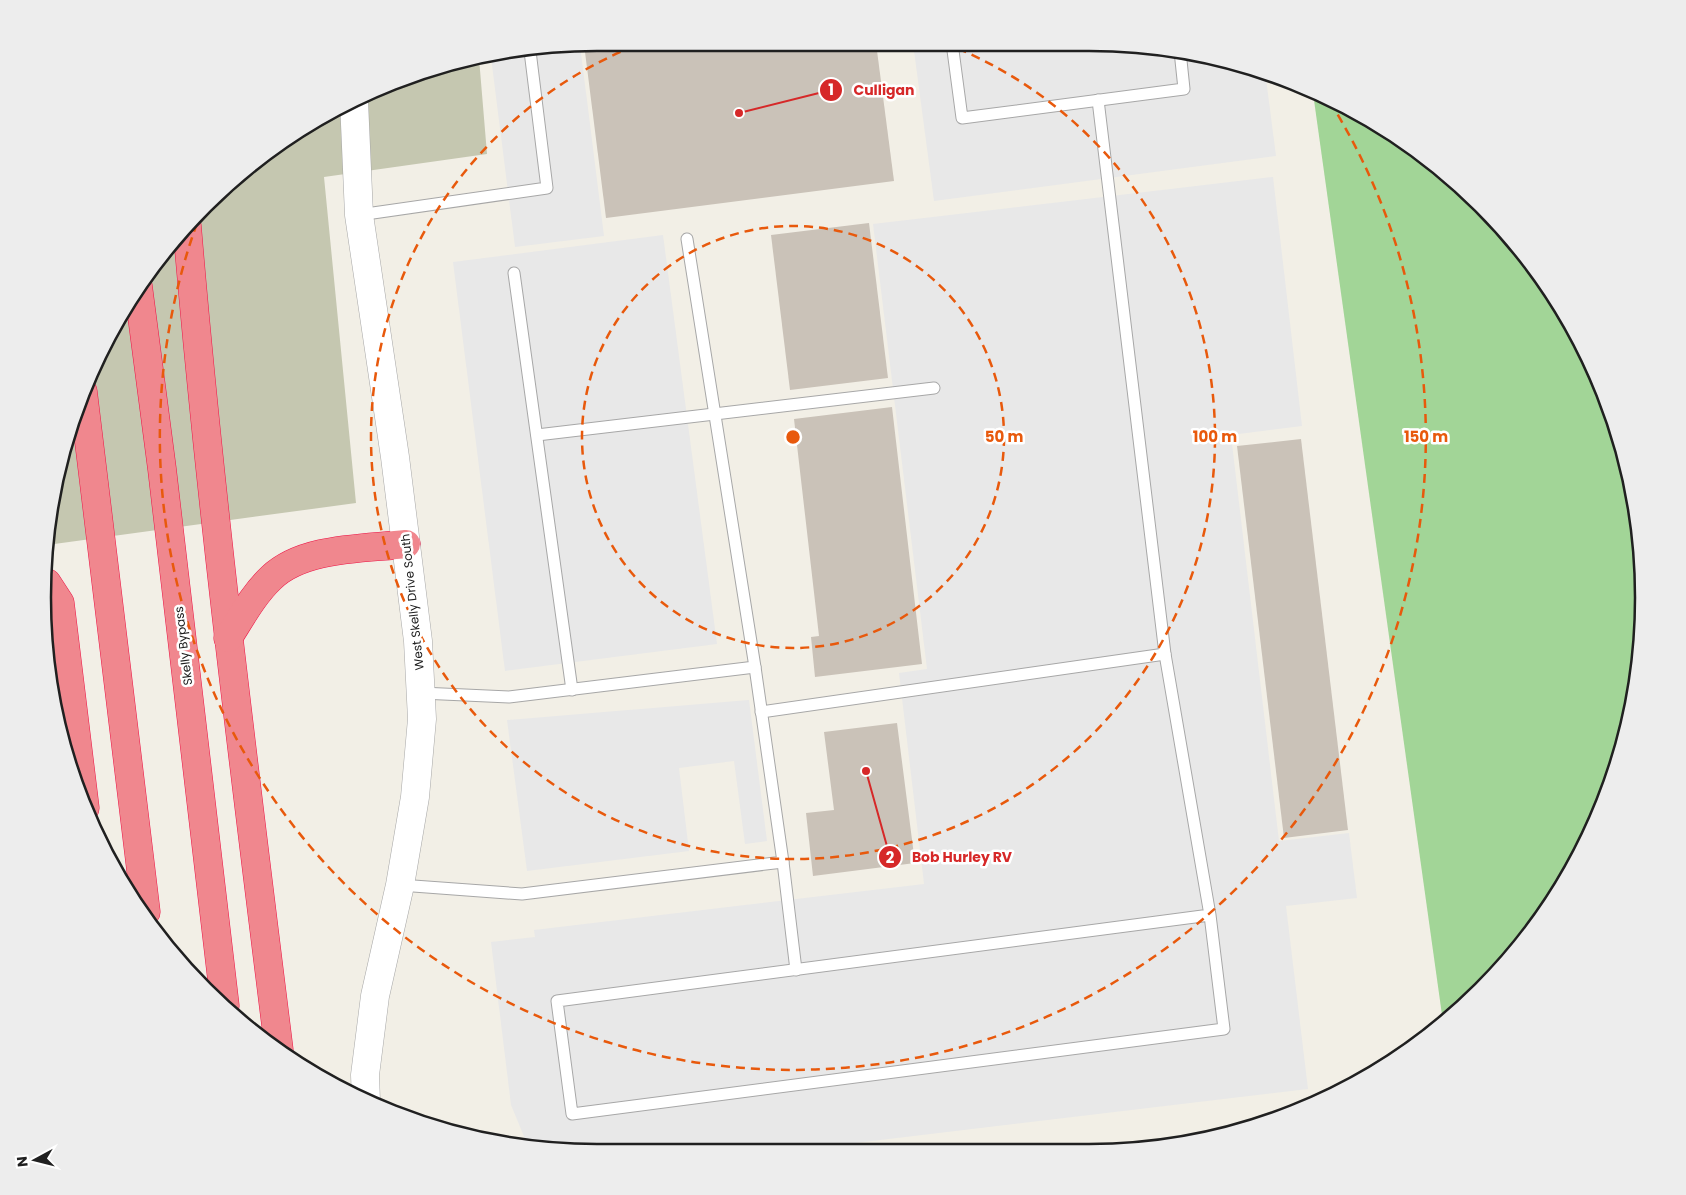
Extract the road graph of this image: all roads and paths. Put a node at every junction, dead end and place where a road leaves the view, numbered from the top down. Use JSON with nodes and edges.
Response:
{"nodes":[{"id":1,"x":953,"y":51,"type":"edge"},
{"id":2,"x":531,"y":55,"type":"edge"},
{"id":3,"x":1181,"y":60,"type":"edge"},
{"id":4,"x":1098,"y":100,"type":"junction"},
{"id":5,"x":354,"y":109,"type":"edge"},
{"id":6,"x":359,"y":215,"type":"junction"},
{"id":7,"x":188,"y":236,"type":"edge"},
{"id":8,"x":687,"y":239,"type":"dead end"},
{"id":9,"x":514,"y":273,"type":"dead end"},
{"id":10,"x":140,"y":299,"type":"edge"},
{"id":11,"x":934,"y":388,"type":"dead end"},
{"id":12,"x":85,"y":409,"type":"edge"},
{"id":13,"x":715,"y":414,"type":"junction"},
{"id":14,"x":537,"y":435,"type":"junction"},
{"id":15,"x":406,"y":544,"type":"junction"},
{"id":16,"x":51,"y":590,"type":"edge"},
{"id":17,"x":228,"y":638,"type":"junction"},
{"id":18,"x":1165,"y":654,"type":"junction"},
{"id":19,"x":755,"y":667,"type":"junction"},
{"id":20,"x":572,"y":690,"type":"junction"},
{"id":21,"x":421,"y":693,"type":"junction"},
{"id":22,"x":761,"y":712,"type":"junction"},
{"id":23,"x":81,"y":776,"type":"edge"},
{"id":24,"x":783,"y":862,"type":"junction"},
{"id":25,"x":400,"y":885,"type":"junction"},
{"id":26,"x":145,"y":904,"type":"edge"},
{"id":27,"x":1210,"y":915,"type":"junction"},
{"id":28,"x":796,"y":970,"type":"junction"},
{"id":29,"x":224,"y":996,"type":"edge"},
{"id":30,"x":278,"y":1040,"type":"edge"},
{"id":31,"x":366,"y":1092,"type":"edge"}],
"edges":[{"from":1,"to":4,"type":"lane"},
{"from":2,"to":6,"type":"lane"},
{"from":3,"to":4,"type":"lane"},
{"from":4,"to":18,"type":"lane"},
{"from":5,"to":6,"type":"street","name":"West Skelly Drive South"},
{"from":6,"to":15,"type":"street","name":"West Skelly Drive South"},
{"from":7,"to":17,"type":"highway"},
{"from":8,"to":13,"type":"lane"},
{"from":9,"to":14,"type":"lane"},
{"from":10,"to":29,"type":"highway","name":"Skelly Bypass"},
{"from":11,"to":13,"type":"lane"},
{"from":12,"to":26,"type":"highway"},
{"from":13,"to":14,"type":"lane"},
{"from":13,"to":19,"type":"lane"},
{"from":14,"to":20,"type":"lane"},
{"from":15,"to":17,"type":"highway"},
{"from":15,"to":21,"type":"street","name":"West Skelly Drive South"},
{"from":16,"to":23,"type":"highway"},
{"from":17,"to":30,"type":"highway"},
{"from":18,"to":22,"type":"lane"},
{"from":18,"to":27,"type":"lane"},
{"from":19,"to":20,"type":"lane"},
{"from":19,"to":22,"type":"lane"},
{"from":20,"to":21,"type":"lane"},
{"from":21,"to":25,"type":"street","name":"West Skelly Drive South"},
{"from":22,"to":24,"type":"lane"},
{"from":24,"to":25,"type":"lane"},
{"from":24,"to":28,"type":"lane"},
{"from":25,"to":31,"type":"street","name":"West Skelly Drive South"},
{"from":27,"to":28,"type":"lane"},
{"from":27,"to":28,"type":"lane"}]}
